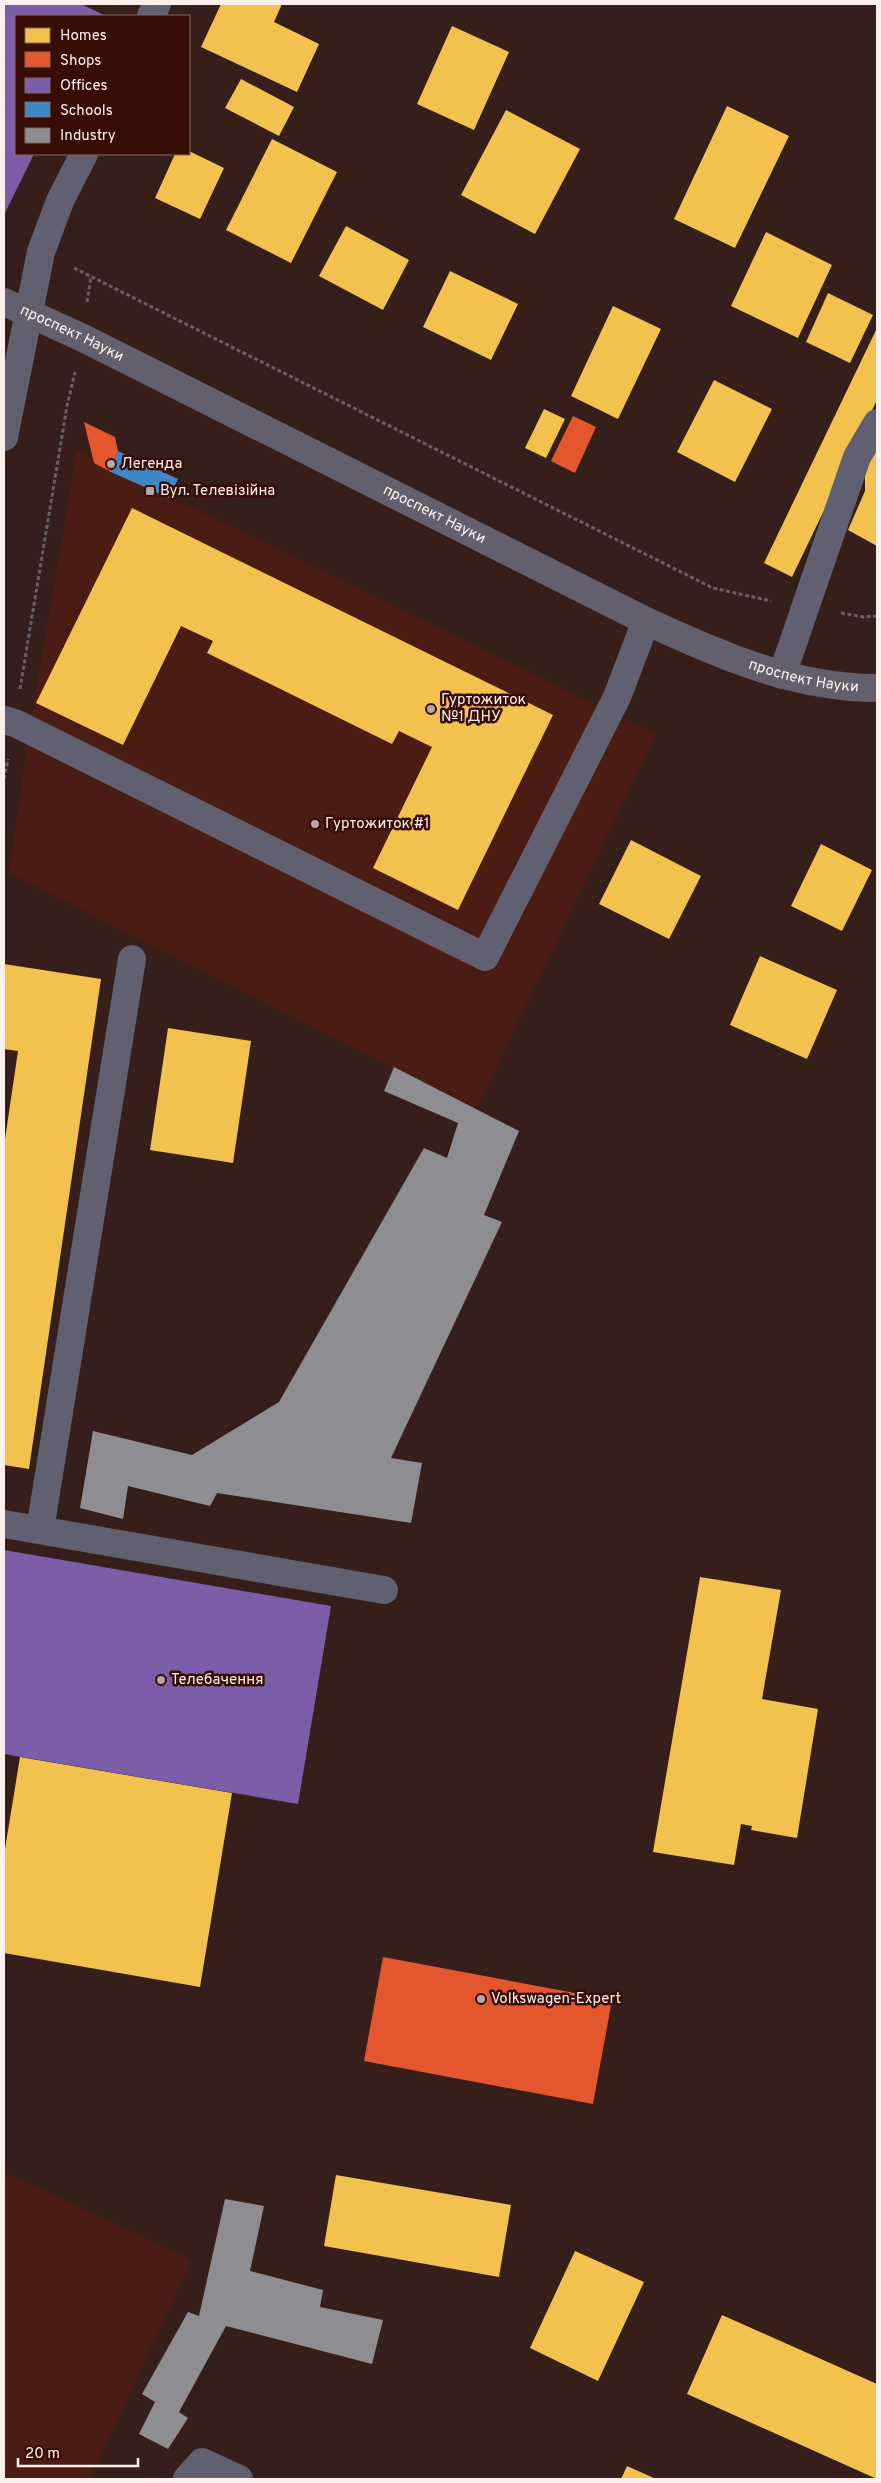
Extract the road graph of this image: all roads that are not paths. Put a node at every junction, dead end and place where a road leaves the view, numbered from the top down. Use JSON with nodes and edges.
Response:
{"nodes":[{"id":1,"x":83,"y":155,"type":"edge"},
{"id":2,"x":4,"y":302,"type":"edge"},
{"id":3,"x":28,"y":314,"type":"junction"},
{"id":4,"x":877,"y":423,"type":"edge"},
{"id":5,"x":4,"y":437,"type":"edge"},
{"id":6,"x":646,"y":621,"type":"junction"},
{"id":7,"x":782,"y":674,"type":"junction"},
{"id":8,"x":877,"y":688,"type":"edge"},
{"id":9,"x":9,"y":721,"type":"edge"},
{"id":10,"x":132,"y":958,"type":"dead end"},
{"id":11,"x":4,"y":1524,"type":"edge"},
{"id":12,"x":40,"y":1530,"type":"junction"},
{"id":13,"x":384,"y":1590,"type":"dead end"},
{"id":14,"x":187,"y":2479,"type":"edge"},
{"id":15,"x":239,"y":2479,"type":"edge"}],
"edges":[{"from":1,"to":3,"type":"street"},
{"from":2,"to":3,"type":"main road","name":"проспект Науки"},
{"from":3,"to":5,"type":"street"},
{"from":3,"to":6,"type":"main road","name":"проспект Науки"},
{"from":4,"to":7,"type":"street"},
{"from":6,"to":7,"type":"main road","name":"проспект Науки"},
{"from":6,"to":9,"type":"street"},
{"from":7,"to":8,"type":"main road","name":"проспект Науки"},
{"from":10,"to":12,"type":"street"},
{"from":11,"to":12,"type":"street"},
{"from":12,"to":13,"type":"street"},
{"from":14,"to":15,"type":"street"}]}
